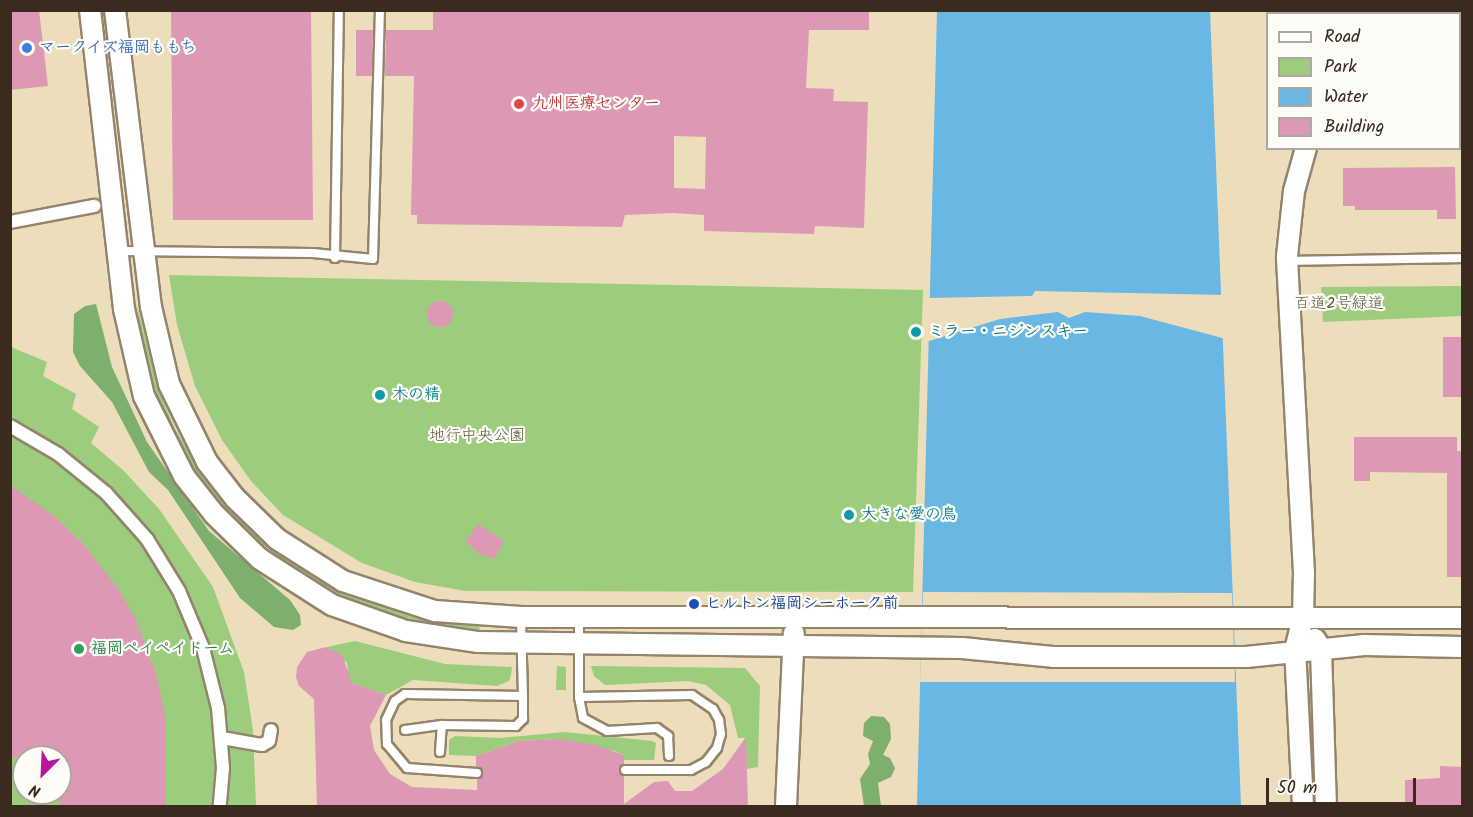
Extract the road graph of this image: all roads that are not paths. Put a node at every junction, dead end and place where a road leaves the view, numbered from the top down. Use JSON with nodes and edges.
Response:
{"nodes":[{"id":1,"x":90,"y":10,"type":"edge"},
{"id":2,"x":115,"y":10,"type":"edge"},
{"id":3,"x":339,"y":10,"type":"edge"},
{"id":4,"x":380,"y":10,"type":"edge"},
{"id":5,"x":1305,"y":150,"type":"edge"},
{"id":6,"x":94,"y":206,"type":"dead end"},
{"id":7,"x":10,"y":222,"type":"edge"},
{"id":8,"x":144,"y":248,"type":"junction"},
{"id":9,"x":120,"y":250,"type":"junction"},
{"id":10,"x":335,"y":258,"type":"junction"},
{"id":11,"x":1462,"y":258,"type":"edge"},
{"id":12,"x":1287,"y":261,"type":"junction"},
{"id":13,"x":10,"y":426,"type":"edge"},
{"id":14,"x":521,"y":617,"type":"junction"},
{"id":15,"x":579,"y":618,"type":"junction"},
{"id":16,"x":795,"y":618,"type":"junction"},
{"id":17,"x":1462,"y":618,"type":"edge"},
{"id":18,"x":1303,"y":619,"type":"junction"},
{"id":19,"x":578,"y":643,"type":"junction"},
{"id":20,"x":523,"y":644,"type":"junction"},
{"id":21,"x":793,"y":645,"type":"junction"},
{"id":22,"x":1462,"y":647,"type":"edge"},
{"id":23,"x":1321,"y":649,"type":"junction"},
{"id":24,"x":1295,"y":650,"type":"junction"},
{"id":25,"x":523,"y":696,"type":"junction"},
{"id":26,"x":579,"y":697,"type":"junction"},
{"id":27,"x":441,"y":725,"type":"junction"},
{"id":28,"x":271,"y":730,"type":"dead end"},
{"id":29,"x":405,"y":730,"type":"dead end"},
{"id":30,"x":222,"y":738,"type":"junction"},
{"id":31,"x":440,"y":752,"type":"dead end"},
{"id":32,"x":669,"y":756,"type":"dead end"},
{"id":33,"x":625,"y":770,"type":"dead end"},
{"id":34,"x":477,"y":773,"type":"dead end"},
{"id":35,"x":220,"y":807,"type":"edge"},
{"id":36,"x":786,"y":807,"type":"edge"},
{"id":37,"x":1303,"y":807,"type":"edge"},
{"id":38,"x":1326,"y":807,"type":"edge"}],
"edges":[{"from":1,"to":9,"type":"street"},
{"from":2,"to":8,"type":"street"},
{"from":3,"to":10,"type":"lane"},
{"from":4,"to":10,"type":"lane"},
{"from":5,"to":12,"type":"street"},
{"from":6,"to":7,"type":"street"},
{"from":8,"to":9,"type":"lane"},
{"from":8,"to":10,"type":"lane"},
{"from":8,"to":14,"type":"street"},
{"from":9,"to":20,"type":"street"},
{"from":11,"to":12,"type":"lane"},
{"from":12,"to":18,"type":"street"},
{"from":13,"to":30,"type":"street"},
{"from":14,"to":15,"type":"street"},
{"from":14,"to":20,"type":"lane"},
{"from":15,"to":16,"type":"street"},
{"from":15,"to":19,"type":"lane"},
{"from":16,"to":18,"type":"street"},
{"from":16,"to":21,"type":"street"},
{"from":17,"to":18,"type":"street"},
{"from":18,"to":23,"type":"street"},
{"from":18,"to":24,"type":"street"},
{"from":19,"to":20,"type":"street"},
{"from":19,"to":21,"type":"street"},
{"from":19,"to":26,"type":"lane"},
{"from":20,"to":25,"type":"lane"},
{"from":21,"to":24,"type":"street"},
{"from":21,"to":36,"type":"street"},
{"from":22,"to":23,"type":"street"},
{"from":23,"to":24,"type":"street"},
{"from":23,"to":38,"type":"street"},
{"from":24,"to":37,"type":"street"},
{"from":25,"to":27,"type":"lane"},
{"from":25,"to":34,"type":"lane"},
{"from":26,"to":32,"type":"lane"},
{"from":26,"to":33,"type":"lane"},
{"from":27,"to":29,"type":"lane"},
{"from":27,"to":31,"type":"lane"},
{"from":28,"to":30,"type":"street"},
{"from":30,"to":35,"type":"street"}]}
